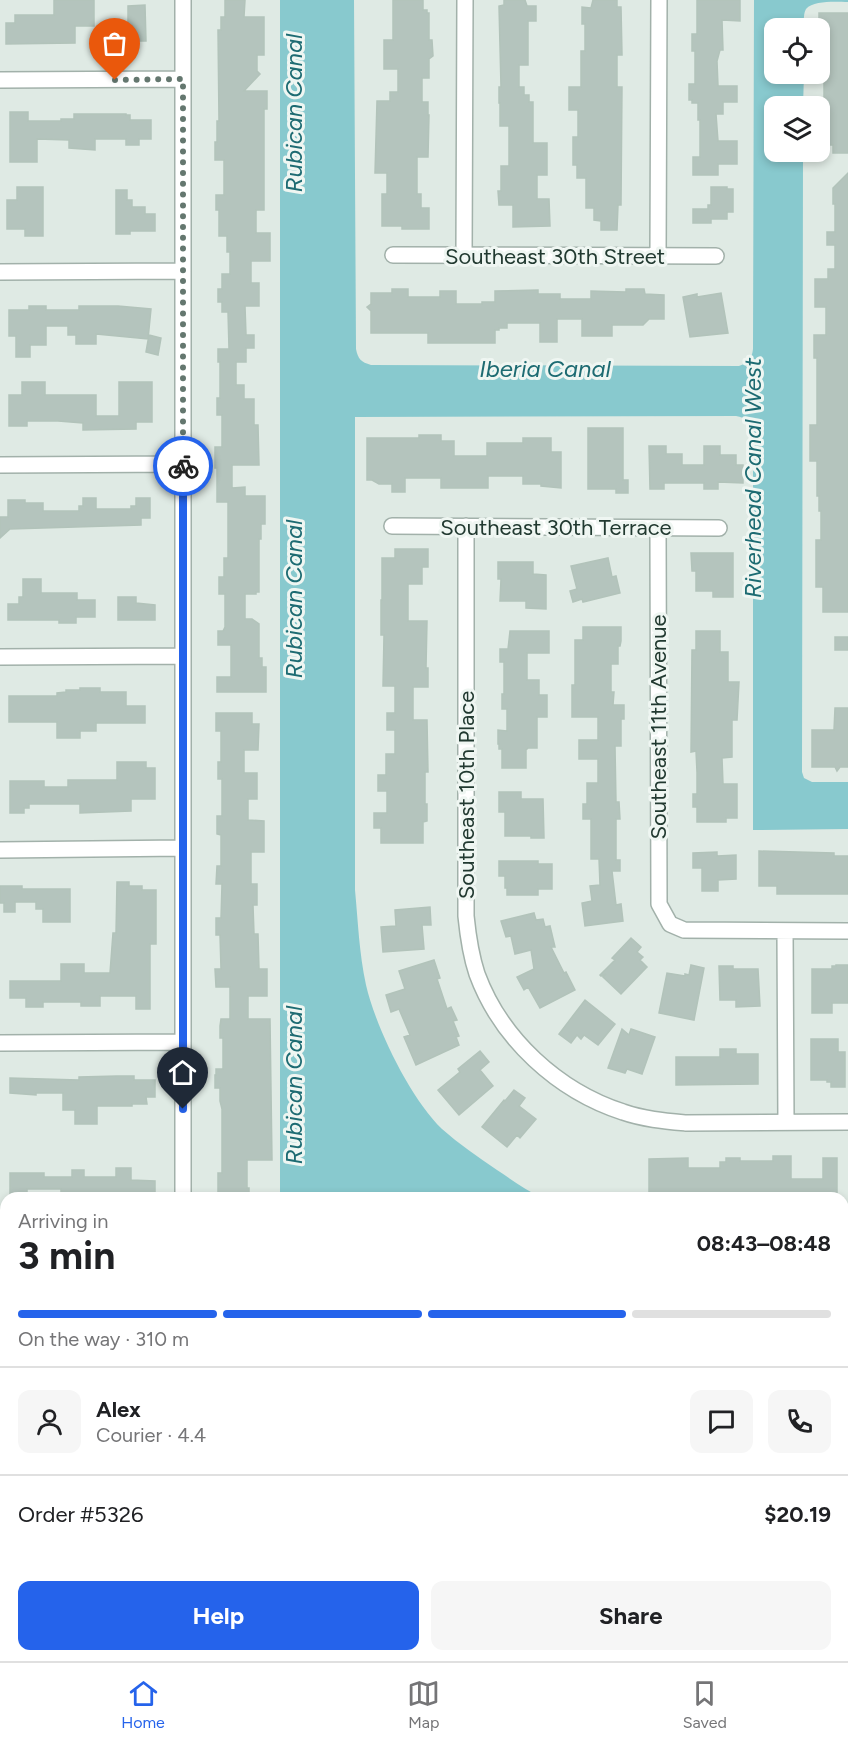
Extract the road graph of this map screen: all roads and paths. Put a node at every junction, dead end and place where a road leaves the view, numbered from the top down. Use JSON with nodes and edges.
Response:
{"nodes":[{"id":1,"x":183,"y":0,"type":"edge"},
{"id":2,"x":465,"y":0,"type":"edge"},
{"id":3,"x":659,"y":0,"type":"edge"},
{"id":4,"x":183,"y":79,"type":"junction"},
{"id":5,"x":0,"y":80,"type":"edge"},
{"id":6,"x":393,"y":255,"type":"dead end"},
{"id":7,"x":464,"y":256,"type":"junction"},
{"id":8,"x":658,"y":256,"type":"junction"},
{"id":9,"x":717,"y":256,"type":"dead end"},
{"id":10,"x":183,"y":271,"type":"junction"},
{"id":11,"x":0,"y":272,"type":"edge"},
{"id":12,"x":183,"y":464,"type":"junction"},
{"id":13,"x":0,"y":465,"type":"edge"},
{"id":14,"x":392,"y":526,"type":"dead end"},
{"id":15,"x":466,"y":526,"type":"junction"},
{"id":16,"x":658,"y":528,"type":"junction"},
{"id":17,"x":719,"y":528,"type":"dead end"},
{"id":18,"x":183,"y":656,"type":"junction"},
{"id":19,"x":0,"y":657,"type":"edge"},
{"id":20,"x":183,"y":848,"type":"junction"},
{"id":21,"x":0,"y":850,"type":"edge"},
{"id":22,"x":785,"y":931,"type":"junction"},
{"id":23,"x":848,"y":931,"type":"edge"},
{"id":24,"x":183,"y":1042,"type":"junction"},
{"id":25,"x":0,"y":1043,"type":"edge"},
{"id":26,"x":786,"y":1122,"type":"junction"},
{"id":27,"x":848,"y":1122,"type":"edge"},
{"id":28,"x":183,"y":1192,"type":"edge"}],
"edges":[{"from":1,"to":4,"type":"street"},
{"from":2,"to":7,"type":"street"},
{"from":3,"to":8,"type":"street"},
{"from":4,"to":5,"type":"street"},
{"from":4,"to":10,"type":"street"},
{"from":6,"to":7,"type":"street","name":"Southeast 30th Street"},
{"from":7,"to":8,"type":"street","name":"Southeast 30th Street"},
{"from":8,"to":9,"type":"street","name":"Southeast 30th Street"},
{"from":10,"to":11,"type":"street"},
{"from":10,"to":12,"type":"street"},
{"from":12,"to":13,"type":"street"},
{"from":12,"to":18,"type":"street"},
{"from":14,"to":15,"type":"street","name":"Southeast 30th Terrace"},
{"from":15,"to":16,"type":"street","name":"Southeast 30th Terrace"},
{"from":15,"to":26,"type":"street","name":"Southeast 10th Place"},
{"from":16,"to":17,"type":"street","name":"Southeast 30th Terrace"},
{"from":16,"to":22,"type":"street","name":"Southeast 11th Avenue"},
{"from":18,"to":19,"type":"street"},
{"from":18,"to":20,"type":"street"},
{"from":20,"to":21,"type":"street"},
{"from":20,"to":24,"type":"street"},
{"from":22,"to":23,"type":"street"},
{"from":22,"to":26,"type":"street"},
{"from":24,"to":25,"type":"street"},
{"from":24,"to":28,"type":"street"},
{"from":26,"to":27,"type":"street","name":"Southeast 10th Place"}]}
